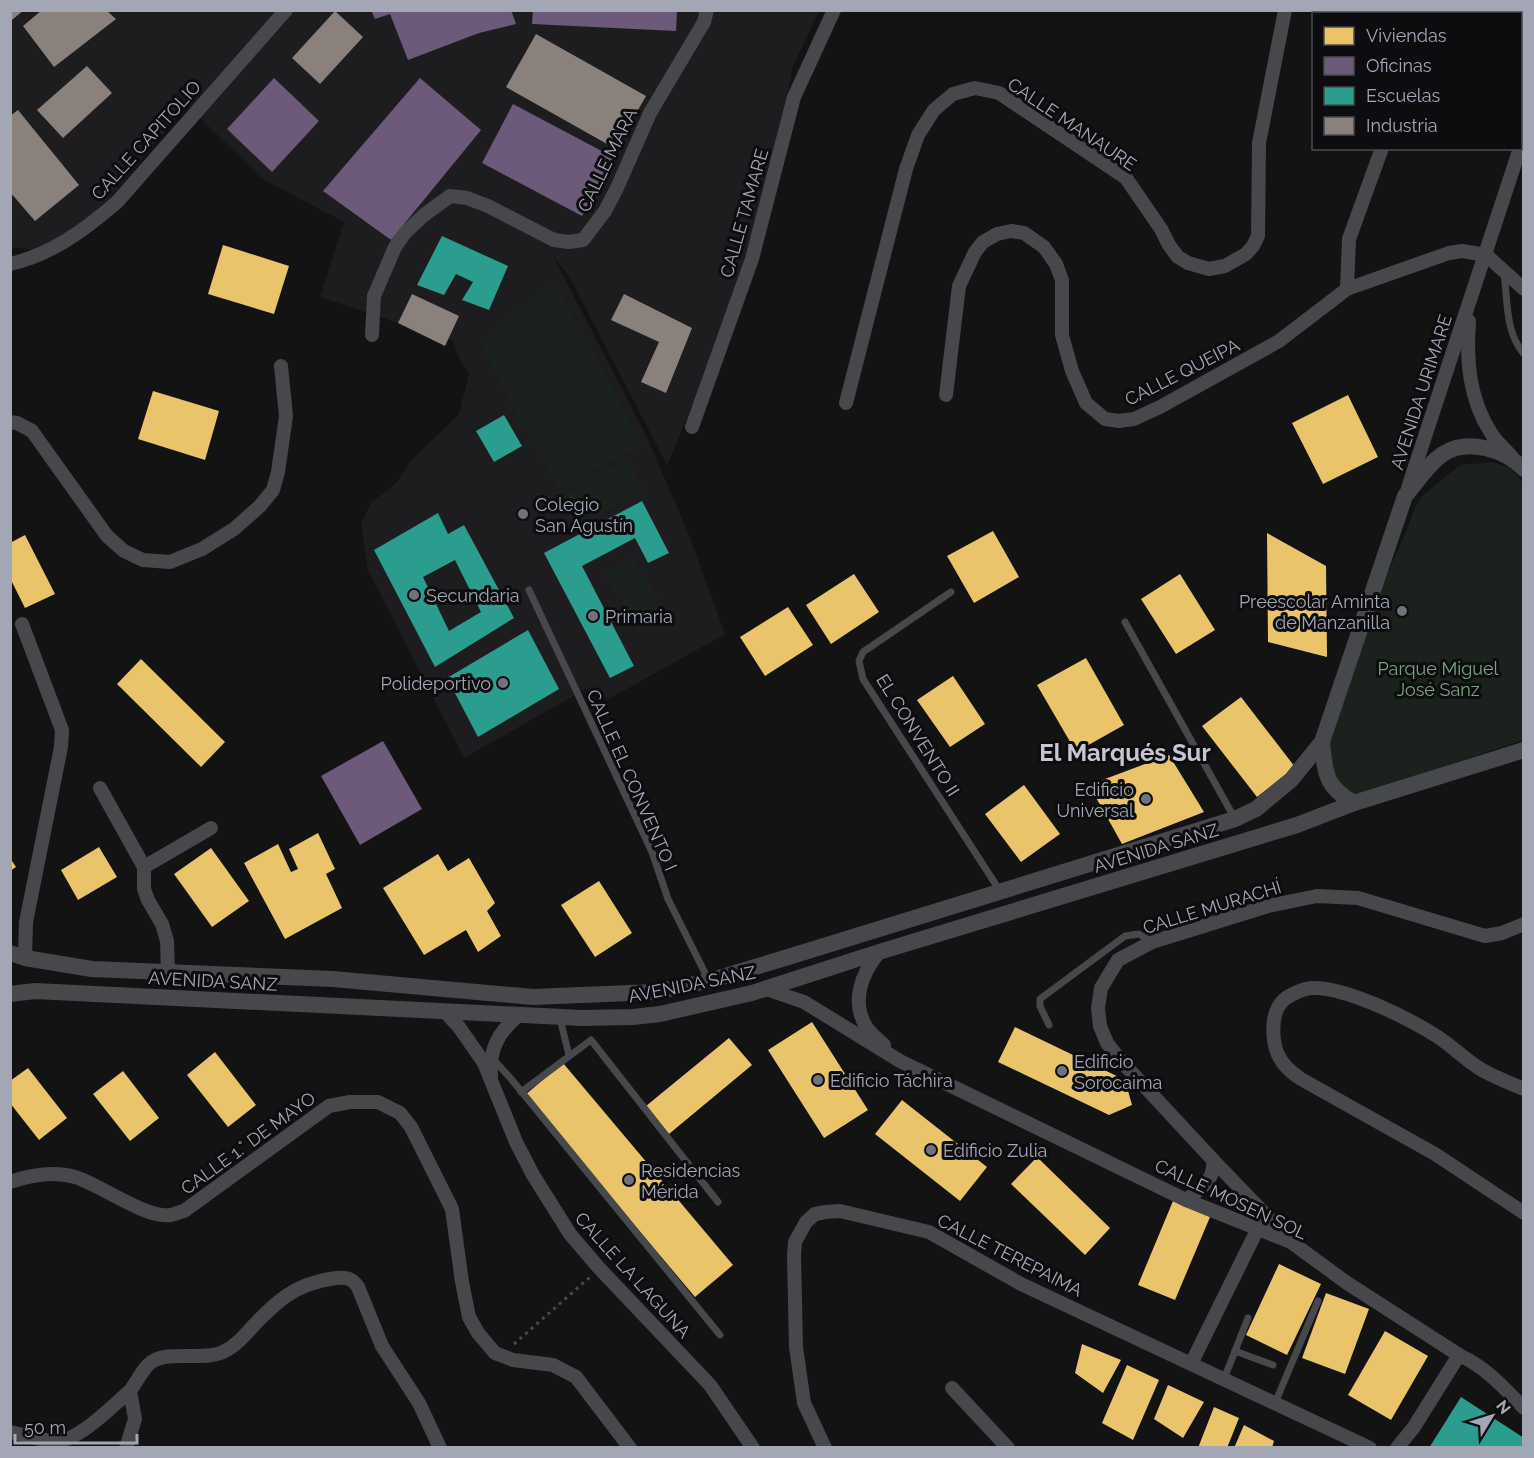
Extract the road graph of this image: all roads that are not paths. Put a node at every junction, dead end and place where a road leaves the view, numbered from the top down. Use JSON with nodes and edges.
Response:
{"nodes":[{"id":1,"x":286,"y":10,"type":"edge"},
{"id":2,"x":707,"y":10,"type":"edge"},
{"id":3,"x":834,"y":10,"type":"edge"},
{"id":4,"x":1285,"y":10,"type":"edge"},
{"id":5,"x":1381,"y":150,"type":"edge"},
{"id":6,"x":1519,"y":150,"type":"edge"},
{"id":7,"x":1485,"y":255,"type":"junction"},
{"id":8,"x":11,"y":264,"type":"edge"},
{"id":9,"x":1504,"y":272,"type":"junction"},
{"id":10,"x":1347,"y":289,"type":"junction"},
{"id":11,"x":1524,"y":289,"type":"edge"},
{"id":12,"x":1470,"y":300,"type":"junction"},
{"id":13,"x":372,"y":335,"type":"dead end"},
{"id":14,"x":1524,"y":354,"type":"edge"},
{"id":15,"x":282,"y":366,"type":"dead end"},
{"id":16,"x":946,"y":395,"type":"dead end"},
{"id":17,"x":846,"y":403,"type":"dead end"},
{"id":18,"x":10,"y":422,"type":"edge"},
{"id":19,"x":693,"y":427,"type":"dead end"},
{"id":20,"x":1522,"y":465,"type":"edge"},
{"id":21,"x":1405,"y":496,"type":"junction"},
{"id":22,"x":529,"y":590,"type":"dead end"},
{"id":23,"x":951,"y":592,"type":"dead end"},
{"id":24,"x":1125,"y":622,"type":"dead end"},
{"id":25,"x":22,"y":624,"type":"dead end"},
{"id":26,"x":1322,"y":742,"type":"junction"},
{"id":27,"x":1524,"y":750,"type":"edge"},
{"id":28,"x":100,"y":788,"type":"dead end"},
{"id":29,"x":1354,"y":803,"type":"junction"},
{"id":30,"x":1235,"y":819,"type":"junction"},
{"id":31,"x":211,"y":828,"type":"dead end"},
{"id":32,"x":144,"y":867,"type":"junction"},
{"id":33,"x":1000,"y":891,"type":"junction"},
{"id":34,"x":1524,"y":924,"type":"edge"},
{"id":35,"x":1152,"y":942,"type":"junction"},
{"id":36,"x":879,"y":952,"type":"junction"},
{"id":37,"x":18,"y":956,"type":"edge"},
{"id":38,"x":168,"y":972,"type":"junction"},
{"id":39,"x":709,"y":981,"type":"junction"},
{"id":40,"x":766,"y":989,"type":"junction"},
{"id":41,"x":10,"y":994,"type":"edge"},
{"id":42,"x":446,"y":1013,"type":"junction"},
{"id":43,"x":520,"y":1014,"type":"junction"},
{"id":44,"x":559,"y":1017,"type":"junction"},
{"id":45,"x":1049,"y":1025,"type":"dead end"},
{"id":46,"x":569,"y":1055,"type":"junction"},
{"id":47,"x":491,"y":1057,"type":"junction"},
{"id":48,"x":900,"y":1061,"type":"junction"},
{"id":49,"x":491,"y":1080,"type":"junction"},
{"id":50,"x":1524,"y":1089,"type":"edge"},
{"id":51,"x":521,"y":1092,"type":"junction"},
{"id":52,"x":1213,"y":1160,"type":"junction"},
{"id":53,"x":10,"y":1182,"type":"edge"},
{"id":54,"x":1186,"y":1200,"type":"junction"},
{"id":55,"x":718,"y":1202,"type":"dead end"},
{"id":56,"x":1524,"y":1213,"type":"edge"},
{"id":57,"x":1265,"y":1214,"type":"junction"},
{"id":58,"x":1258,"y":1229,"type":"junction"},
{"id":59,"x":1291,"y":1242,"type":"junction"},
{"id":60,"x":1318,"y":1301,"type":"dead end"},
{"id":61,"x":1248,"y":1318,"type":"dead end"},
{"id":62,"x":720,"y":1335,"type":"dead end"},
{"id":63,"x":1235,"y":1351,"type":"junction"},
{"id":64,"x":1459,"y":1355,"type":"junction"},
{"id":65,"x":1191,"y":1364,"type":"junction"},
{"id":66,"x":1273,"y":1365,"type":"dead end"},
{"id":67,"x":1224,"y":1379,"type":"junction"},
{"id":68,"x":952,"y":1388,"type":"dead end"},
{"id":69,"x":130,"y":1391,"type":"junction"},
{"id":70,"x":1275,"y":1403,"type":"junction"},
{"id":71,"x":1524,"y":1408,"type":"edge"},
{"id":72,"x":10,"y":1432,"type":"edge"},
{"id":73,"x":126,"y":1448,"type":"edge"},
{"id":74,"x":440,"y":1448,"type":"edge"},
{"id":75,"x":630,"y":1448,"type":"edge"},
{"id":76,"x":753,"y":1448,"type":"edge"},
{"id":77,"x":825,"y":1448,"type":"edge"},
{"id":78,"x":1008,"y":1448,"type":"edge"},
{"id":79,"x":1370,"y":1448,"type":"edge"},
{"id":80,"x":1397,"y":1448,"type":"edge"}],
"edges":[{"from":1,"to":8,"type":"street","name":"CALLE CAPITOLIO"},
{"from":2,"to":13,"type":"street","name":"CALLE MARA"},
{"from":3,"to":19,"type":"street","name":"CALLE TAMARE"},
{"from":4,"to":17,"type":"street","name":"CALLE MANAURE"},
{"from":5,"to":10,"type":"street"},
{"from":6,"to":7,"type":"street","name":"AVENIDA URIMARE"},
{"from":7,"to":9,"type":"street"},
{"from":7,"to":10,"type":"street","name":"CALLE QUEIPA"},
{"from":7,"to":12,"type":"street","name":"AVENIDA URIMARE"},
{"from":9,"to":11,"type":"street"},
{"from":9,"to":14,"type":"lane"},
{"from":10,"to":16,"type":"street","name":"CALLE QUEIPA"},
{"from":12,"to":20,"type":"street","name":"AVENIDA URIMARE"},
{"from":12,"to":21,"type":"street","name":"AVENIDA URIMARE"},
{"from":15,"to":18,"type":"street"},
{"from":20,"to":21,"type":"street","name":"AVENIDA SANZ"},
{"from":21,"to":26,"type":"street","name":"AVENIDA SANZ"},
{"from":22,"to":39,"type":"lane","name":"CALLE EL CONVENTO I"},
{"from":23,"to":33,"type":"lane","name":"EL CONVENTO II"},
{"from":24,"to":30,"type":"lane"},
{"from":25,"to":37,"type":"street"},
{"from":26,"to":29,"type":"street","name":"AVENIDA SANZ"},
{"from":26,"to":30,"type":"street","name":"AVENIDA SANZ"},
{"from":27,"to":29,"type":"street","name":"AVENIDA SANZ"},
{"from":28,"to":32,"type":"street"},
{"from":29,"to":36,"type":"street","name":"AVENIDA SANZ"},
{"from":30,"to":33,"type":"street","name":"AVENIDA SANZ"},
{"from":31,"to":32,"type":"street"},
{"from":32,"to":38,"type":"street"},
{"from":33,"to":39,"type":"street","name":"AVENIDA SANZ"},
{"from":34,"to":35,"type":"street","name":"CALLE MURACHÍ"},
{"from":35,"to":45,"type":"lane"},
{"from":35,"to":52,"type":"street","name":"CALLE MURACHÍ"},
{"from":36,"to":40,"type":"street","name":"AVENIDA SANZ"},
{"from":36,"to":48,"type":"street","name":"CALLE MOSEN SOL"},
{"from":37,"to":38,"type":"street","name":"AVENIDA SANZ"},
{"from":38,"to":39,"type":"street","name":"AVENIDA SANZ"},
{"from":40,"to":44,"type":"street","name":"AVENIDA SANZ"},
{"from":40,"to":48,"type":"street","name":"CALLE MOSEN SOL"},
{"from":41,"to":42,"type":"street","name":"AVENIDA SANZ"},
{"from":42,"to":43,"type":"street","name":"AVENIDA SANZ"},
{"from":42,"to":49,"type":"street","name":"CALLE LA LAGUNA"},
{"from":43,"to":44,"type":"street","name":"AVENIDA SANZ"},
{"from":43,"to":47,"type":"street","name":"CALLE LA LAGUNA"},
{"from":44,"to":46,"type":"lane"},
{"from":46,"to":51,"type":"lane"},
{"from":46,"to":55,"type":"lane"},
{"from":47,"to":49,"type":"street","name":"CALLE LA LAGUNA"},
{"from":47,"to":51,"type":"lane"},
{"from":48,"to":54,"type":"street","name":"CALLE MOSEN SOL"},
{"from":49,"to":76,"type":"street","name":"CALLE LA LAGUNA"},
{"from":50,"to":56,"type":"street"},
{"from":51,"to":62,"type":"lane"},
{"from":52,"to":54,"type":"street"},
{"from":52,"to":57,"type":"street","name":"CALLE MURACHÍ"},
{"from":53,"to":75,"type":"street","name":"CALLE 1.° DE MAYO"},
{"from":54,"to":58,"type":"street","name":"CALLE MOSEN SOL"},
{"from":57,"to":58,"type":"street"},
{"from":57,"to":59,"type":"street","name":"CALLE MURACHÍ"},
{"from":58,"to":59,"type":"street","name":"CALLE MOSEN SOL"},
{"from":58,"to":65,"type":"street"},
{"from":59,"to":64,"type":"street","name":"CALLE MOSEN SOL"},
{"from":60,"to":70,"type":"lane"},
{"from":61,"to":63,"type":"lane"},
{"from":63,"to":66,"type":"lane"},
{"from":63,"to":67,"type":"lane"},
{"from":64,"to":71,"type":"street","name":"CALLE MOSEN SOL"},
{"from":64,"to":80,"type":"street"},
{"from":65,"to":67,"type":"street","name":"CALLE TEREPAIMA"},
{"from":65,"to":77,"type":"street","name":"CALLE TEREPAIMA"},
{"from":67,"to":70,"type":"street","name":"CALLE TEREPAIMA"},
{"from":68,"to":78,"type":"street"},
{"from":69,"to":72,"type":"street"},
{"from":69,"to":73,"type":"street"},
{"from":69,"to":74,"type":"street"},
{"from":70,"to":79,"type":"street","name":"CALLE TEREPAIMA"}]}
